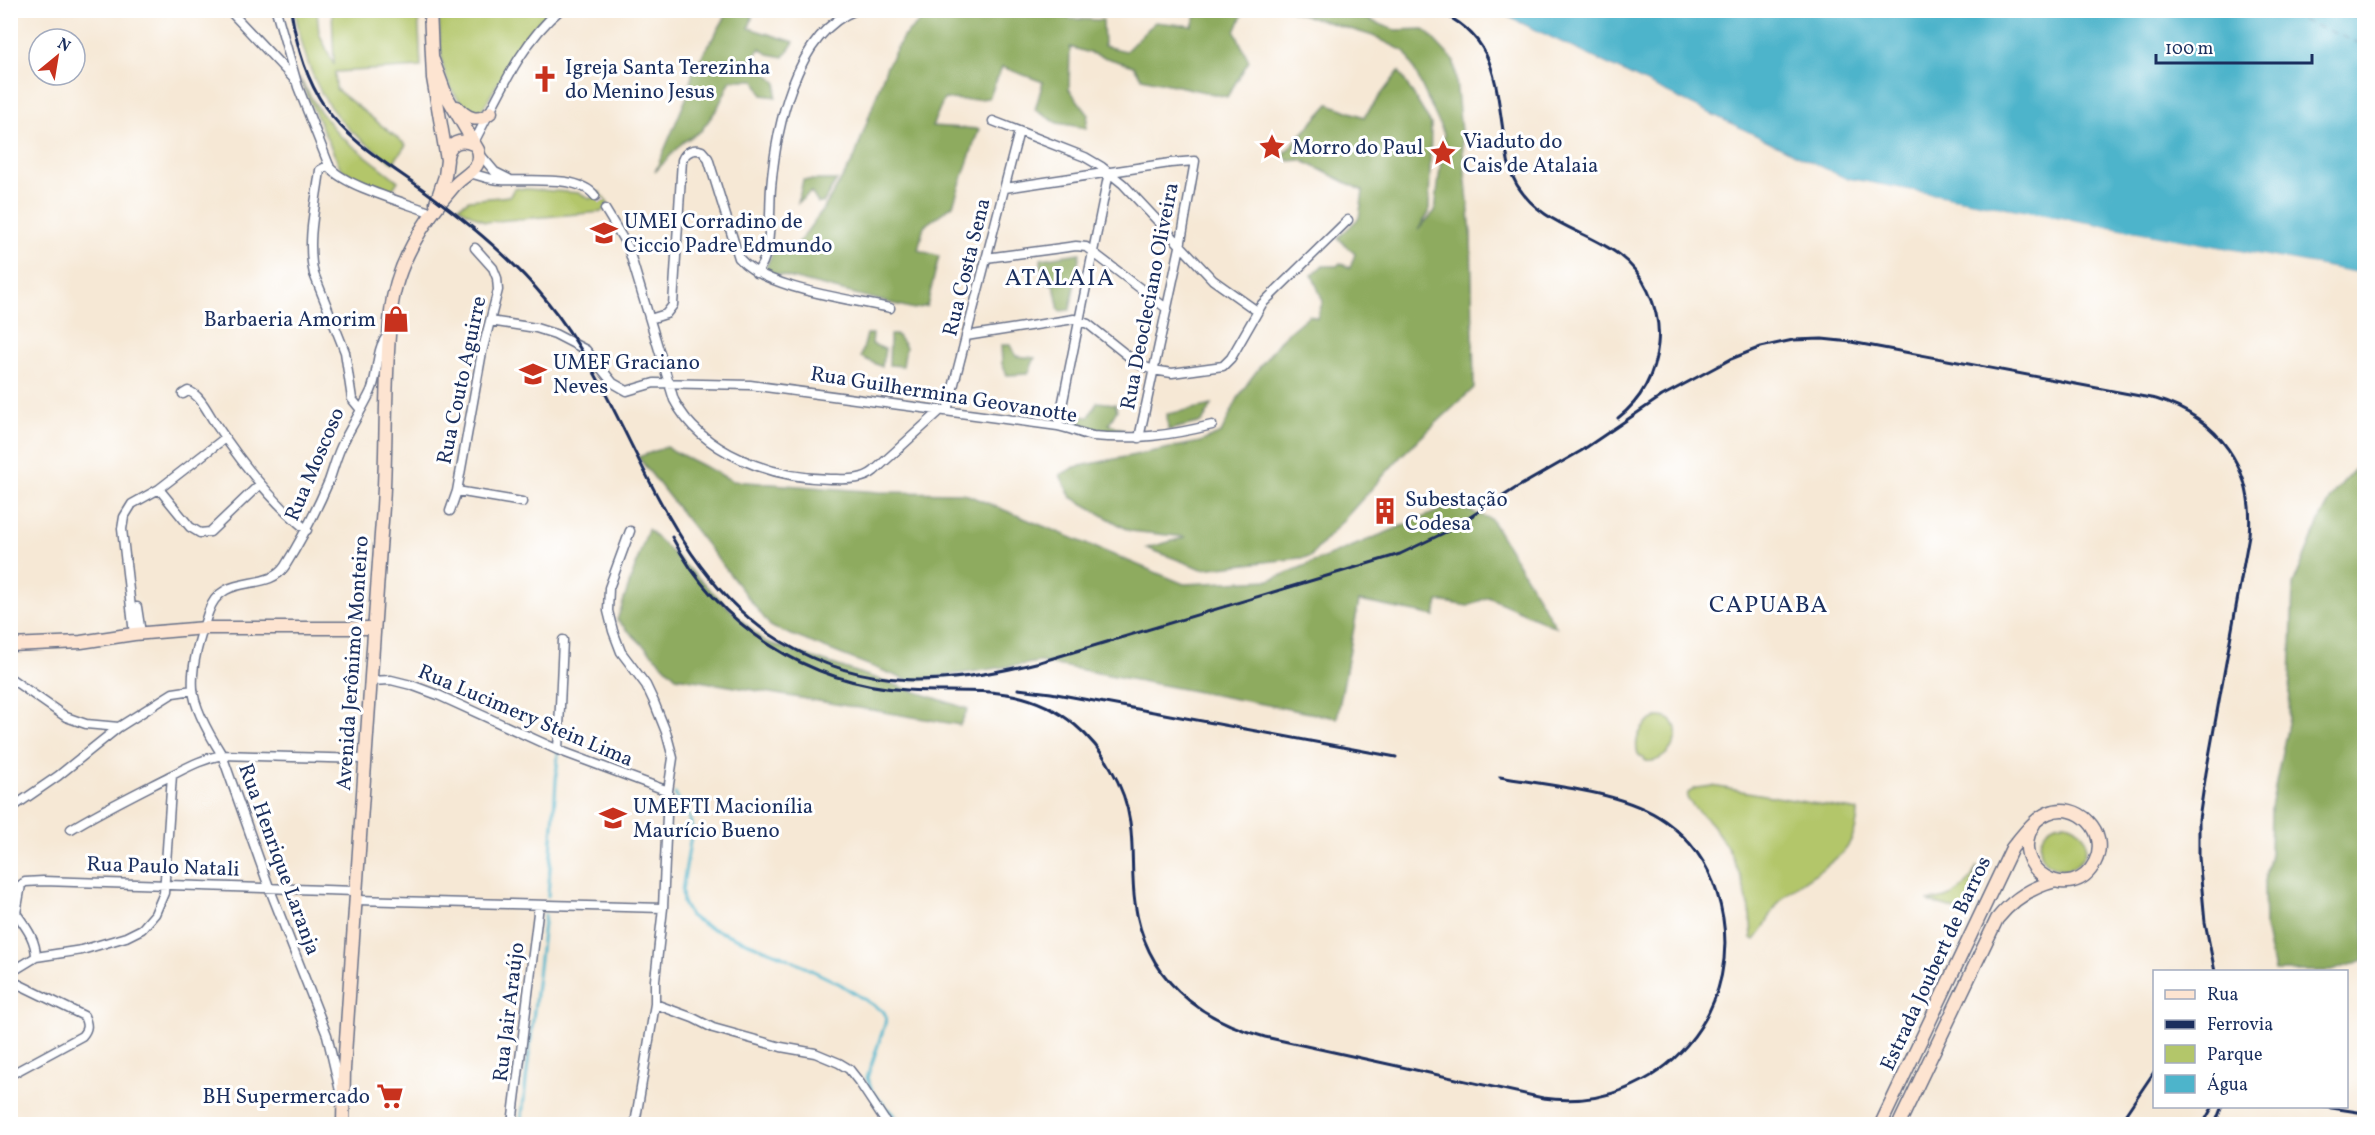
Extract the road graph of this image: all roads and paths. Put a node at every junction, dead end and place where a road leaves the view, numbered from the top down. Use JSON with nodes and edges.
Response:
{"nodes":[{"id":1,"x":229,"y":10,"type":"edge"},
{"id":2,"x":276,"y":10,"type":"edge"},
{"id":3,"x":430,"y":10,"type":"edge"},
{"id":4,"x":560,"y":10,"type":"edge"},
{"id":5,"x":856,"y":10,"type":"edge"},
{"id":6,"x":433,"y":60,"type":"junction"},
{"id":7,"x":296,"y":81,"type":"junction"},
{"id":8,"x":446,"y":95,"type":"junction"},
{"id":9,"x":491,"y":112,"type":"junction"},
{"id":10,"x":993,"y":122,"type":"dead end"},
{"id":11,"x":1019,"y":131,"type":"junction"},
{"id":12,"x":476,"y":148,"type":"junction"},
{"id":13,"x":447,"y":160,"type":"junction"},
{"id":14,"x":328,"y":165,"type":"junction"},
{"id":15,"x":1109,"y":172,"type":"junction"},
{"id":16,"x":469,"y":173,"type":"junction"},
{"id":17,"x":512,"y":179,"type":"junction"},
{"id":18,"x":1005,"y":188,"type":"junction"},
{"id":19,"x":595,"y":196,"type":"tunnel mouth"},
{"id":20,"x":605,"y":209,"type":"tunnel mouth"},
{"id":21,"x":432,"y":213,"type":"junction"},
{"id":22,"x":1348,"y":220,"type":"dead end"},
{"id":23,"x":1180,"y":247,"type":"junction"},
{"id":24,"x":475,"y":248,"type":"dead end"},
{"id":25,"x":1093,"y":251,"type":"junction"},
{"id":26,"x":986,"y":258,"type":"junction"},
{"id":27,"x":756,"y":273,"type":"junction"},
{"id":28,"x":890,"y":308,"type":"dead end"},
{"id":29,"x":1166,"y":308,"type":"junction"},
{"id":30,"x":1257,"y":311,"type":"junction"},
{"id":31,"x":650,"y":320,"type":"junction"},
{"id":32,"x":1079,"y":320,"type":"junction"},
{"id":33,"x":490,"y":321,"type":"junction"},
{"id":34,"x":390,"y":334,"type":"junction"},
{"id":35,"x":966,"y":336,"type":"junction"},
{"id":36,"x":1153,"y":370,"type":"junction"},
{"id":37,"x":668,"y":385,"type":"junction"},
{"id":38,"x":183,"y":394,"type":"dead end"},
{"id":39,"x":361,"y":410,"type":"junction"},
{"id":40,"x":944,"y":410,"type":"junction"},
{"id":41,"x":1212,"y":425,"type":"dead end"},
{"id":42,"x":1058,"y":426,"type":"junction"},
{"id":43,"x":225,"y":438,"type":"junction"},
{"id":44,"x":1139,"y":438,"type":"junction"},
{"id":45,"x":260,"y":484,"type":"junction"},
{"id":46,"x":159,"y":489,"type":"junction"},
{"id":47,"x":457,"y":491,"type":"junction"},
{"id":48,"x":522,"y":502,"type":"dead end"},
{"id":49,"x":450,"y":511,"type":"dead end"},
{"id":50,"x":307,"y":530,"type":"junction"},
{"id":51,"x":630,"y":531,"type":"dead end"},
{"id":52,"x":133,"y":577,"type":"dead end"},
{"id":53,"x":205,"y":628,"type":"junction"},
{"id":54,"x":374,"y":628,"type":"junction"},
{"id":55,"x":138,"y":633,"type":"junction"},
{"id":56,"x":563,"y":640,"type":"dead end"},
{"id":57,"x":10,"y":645,"type":"edge"},
{"id":58,"x":10,"y":678,"type":"edge"},
{"id":59,"x":370,"y":681,"type":"junction"},
{"id":60,"x":193,"y":690,"type":"junction"},
{"id":61,"x":119,"y":727,"type":"junction"},
{"id":62,"x":558,"y":750,"type":"junction"},
{"id":63,"x":222,"y":755,"type":"junction"},
{"id":64,"x":364,"y":759,"type":"junction"},
{"id":65,"x":172,"y":775,"type":"junction"},
{"id":66,"x":668,"y":791,"type":"junction"},
{"id":67,"x":10,"y":809,"type":"edge"},
{"id":68,"x":2034,"y":824,"type":"junction"},
{"id":69,"x":71,"y":829,"type":"dead end"},
{"id":70,"x":2056,"y":881,"type":"junction"},
{"id":71,"x":164,"y":885,"type":"junction"},
{"id":72,"x":269,"y":887,"type":"junction"},
{"id":73,"x":356,"y":895,"type":"junction"},
{"id":74,"x":539,"y":904,"type":"junction"},
{"id":75,"x":663,"y":908,"type":"junction"},
{"id":76,"x":36,"y":957,"type":"junction"},
{"id":77,"x":655,"y":1004,"type":"junction"},
{"id":78,"x":10,"y":1075,"type":"edge"},
{"id":79,"x":343,"y":1106,"type":"junction"},
{"id":80,"x":343,"y":1125,"type":"edge"},
{"id":81,"x":512,"y":1125,"type":"edge"},
{"id":82,"x":635,"y":1125,"type":"edge"},
{"id":83,"x":887,"y":1125,"type":"edge"},
{"id":84,"x":1881,"y":1125,"type":"edge"},
{"id":85,"x":1899,"y":1125,"type":"edge"}],
"edges":[{"from":1,"to":7,"type":"street"},
{"from":2,"to":7,"type":"street"},
{"from":3,"to":6,"type":"street","name":"Avenida Jerônimo Monteiro"},
{"from":4,"to":9,"type":"street"},
{"from":5,"to":27,"type":"street"},
{"from":6,"to":8,"type":"street","name":"Avenida Jerônimo Monteiro"},
{"from":6,"to":13,"type":"street","name":"Avenida Jerônimo Monteiro"},
{"from":7,"to":14,"type":"street"},
{"from":8,"to":9,"type":"street"},
{"from":8,"to":12,"type":"street","name":"Avenida Jerônimo Monteiro"},
{"from":9,"to":12,"type":"street"},
{"from":10,"to":11,"type":"street"},
{"from":11,"to":15,"type":"street"},
{"from":11,"to":18,"type":"street","name":"Rua Costa Sena"},
{"from":12,"to":13,"type":"street"},
{"from":12,"to":16,"type":"street"},
{"from":12,"to":17,"type":"street"},
{"from":13,"to":16,"type":"street"},
{"from":13,"to":21,"type":"street","name":"Avenida Jerônimo Monteiro"},
{"from":14,"to":21,"type":"street"},
{"from":14,"to":39,"type":"street","name":"Rua Moscoso"},
{"from":15,"to":18,"type":"street"},
{"from":15,"to":23,"type":"street"},
{"from":15,"to":23,"type":"street","name":"Rua Deocleciano Oliveira"},
{"from":15,"to":25,"type":"street"},
{"from":16,"to":17,"type":"street"},
{"from":16,"to":21,"type":"street","name":"Avenida Jerônimo Monteiro"},
{"from":17,"to":19,"type":"street"},
{"from":18,"to":26,"type":"street","name":"Rua Costa Sena"},
{"from":20,"to":31,"type":"street"},
{"from":21,"to":34,"type":"street","name":"Avenida Jerônimo Monteiro"},
{"from":22,"to":30,"type":"street"},
{"from":23,"to":29,"type":"street","name":"Rua Deocleciano Oliveira"},
{"from":23,"to":30,"type":"street"},
{"from":24,"to":33,"type":"street","name":"Rua Couto Aguirre"},
{"from":25,"to":26,"type":"street"},
{"from":25,"to":29,"type":"street"},
{"from":25,"to":32,"type":"street"},
{"from":26,"to":35,"type":"street","name":"Rua Costa Sena"},
{"from":27,"to":28,"type":"street"},
{"from":27,"to":31,"type":"street"},
{"from":29,"to":36,"type":"street","name":"Rua Deocleciano Oliveira"},
{"from":30,"to":36,"type":"street"},
{"from":31,"to":37,"type":"street"},
{"from":32,"to":35,"type":"street"},
{"from":32,"to":36,"type":"street"},
{"from":32,"to":42,"type":"street"},
{"from":33,"to":37,"type":"street","name":"Rua Guilhermina Geovanotte"},
{"from":33,"to":47,"type":"street","name":"Rua Couto Aguirre"},
{"from":34,"to":39,"type":"street"},
{"from":34,"to":54,"type":"street","name":"Avenida Jerônimo Monteiro"},
{"from":35,"to":40,"type":"street","name":"Rua Costa Sena"},
{"from":36,"to":44,"type":"street","name":"Rua Deocleciano Oliveira"},
{"from":37,"to":40,"type":"street","name":"Rua Guilhermina Geovanotte"},
{"from":37,"to":40,"type":"street"},
{"from":38,"to":43,"type":"street"},
{"from":39,"to":50,"type":"street","name":"Rua Moscoso"},
{"from":40,"to":42,"type":"street","name":"Rua Guilhermina Geovanotte"},
{"from":41,"to":44,"type":"street","name":"Rua Guilhermina Geovanotte"},
{"from":42,"to":44,"type":"street","name":"Rua Guilhermina Geovanotte"},
{"from":43,"to":45,"type":"street"},
{"from":43,"to":46,"type":"street"},
{"from":45,"to":46,"type":"street"},
{"from":45,"to":50,"type":"street"},
{"from":46,"to":55,"type":"street"},
{"from":47,"to":48,"type":"street","name":"Rua Couto Aguirre"},
{"from":47,"to":49,"type":"street","name":"Rua Couto Aguirre"},
{"from":50,"to":53,"type":"street","name":"Rua Moscoso"},
{"from":51,"to":66,"type":"street"},
{"from":52,"to":55,"type":"street"},
{"from":53,"to":54,"type":"street"},
{"from":53,"to":55,"type":"street"},
{"from":53,"to":60,"type":"street","name":"Rua Henrique Laranja"},
{"from":54,"to":59,"type":"street","name":"Avenida Jerônimo Monteiro"},
{"from":55,"to":57,"type":"street"},
{"from":56,"to":62,"type":"street"},
{"from":58,"to":61,"type":"street"},
{"from":59,"to":62,"type":"street","name":"Rua Lucimery Stein Lima"},
{"from":59,"to":64,"type":"street","name":"Avenida Jerônimo Monteiro"},
{"from":60,"to":61,"type":"street"},
{"from":60,"to":63,"type":"street","name":"Rua Henrique Laranja"},
{"from":61,"to":67,"type":"street"},
{"from":62,"to":66,"type":"street","name":"Rua Lucimery Stein Lima"},
{"from":63,"to":64,"type":"street"},
{"from":63,"to":65,"type":"street"},
{"from":63,"to":72,"type":"street","name":"Rua Henrique Laranja"},
{"from":64,"to":73,"type":"street","name":"Avenida Jerônimo Monteiro"},
{"from":65,"to":69,"type":"street"},
{"from":65,"to":71,"type":"street"},
{"from":66,"to":75,"type":"street"},
{"from":68,"to":70,"type":"street"},
{"from":68,"to":70,"type":"street"},
{"from":68,"to":84,"type":"street","name":"Estrada Joubert de Barros"},
{"from":70,"to":85,"type":"street","name":"Estrada Joubert de Barros"},
{"from":71,"to":72,"type":"street","name":"Rua Paulo Natali"},
{"from":71,"to":76,"type":"street"},
{"from":71,"to":76,"type":"street","name":"Rua Paulo Natali"},
{"from":72,"to":73,"type":"street","name":"Rua Paulo Natali"},
{"from":72,"to":79,"type":"street","name":"Rua Henrique Laranja"},
{"from":73,"to":74,"type":"street","name":"Rua Paulo Natali"},
{"from":73,"to":79,"type":"street","name":"Avenida Jerônimo Monteiro"},
{"from":74,"to":75,"type":"street","name":"Rua Paulo Natali"},
{"from":74,"to":81,"type":"street","name":"Rua Jair Araújo"},
{"from":75,"to":77,"type":"street"},
{"from":76,"to":78,"type":"street"},
{"from":77,"to":82,"type":"street"},
{"from":77,"to":83,"type":"street"},
{"from":79,"to":80,"type":"street","name":"Avenida Jerônimo Monteiro"}]}
